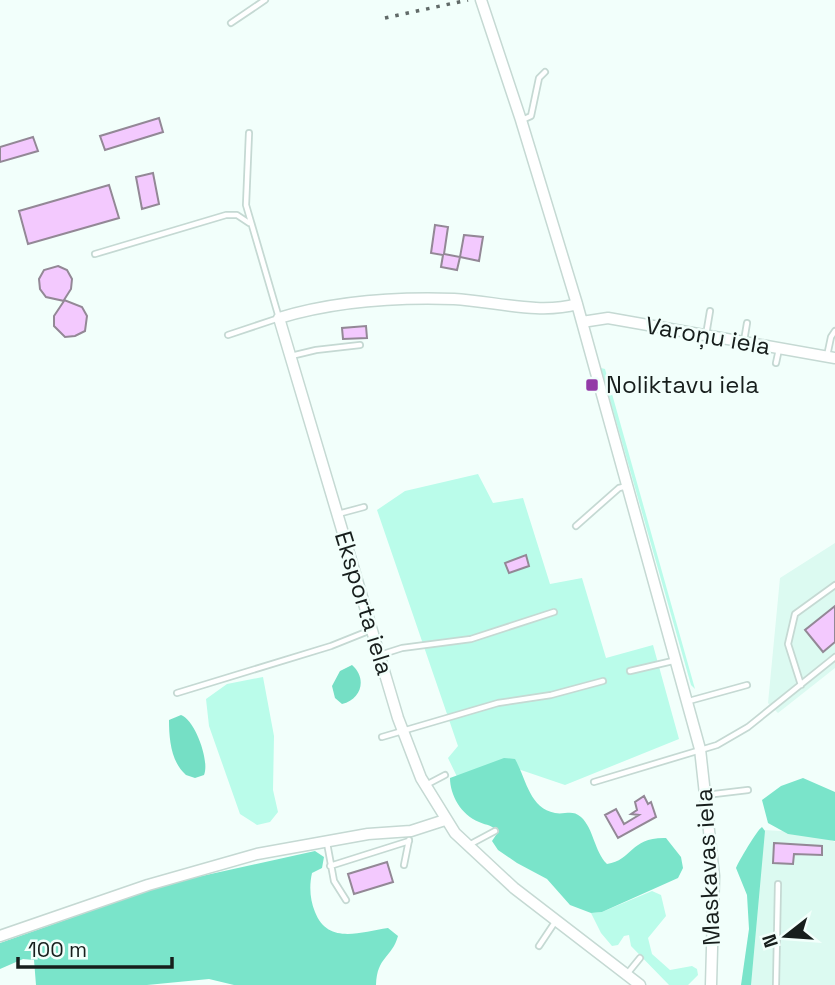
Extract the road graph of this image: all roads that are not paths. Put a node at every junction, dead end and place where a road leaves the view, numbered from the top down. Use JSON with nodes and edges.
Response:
{"nodes":[{"id":1,"x":265,"y":0,"type":"edge"},
{"id":2,"x":481,"y":0,"type":"edge"},
{"id":3,"x":231,"y":23,"type":"dead end"},
{"id":4,"x":545,"y":72,"type":"dead end"},
{"id":5,"x":522,"y":120,"type":"junction"},
{"id":6,"x":249,"y":133,"type":"dead end"},
{"id":7,"x":250,"y":223,"type":"junction"},
{"id":8,"x":95,"y":254,"type":"dead end"},
{"id":9,"x":577,"y":304,"type":"junction"},
{"id":10,"x":710,"y":311,"type":"dead end"},
{"id":11,"x":279,"y":318,"type":"junction"},
{"id":12,"x":582,"y":322,"type":"junction"},
{"id":13,"x":747,"y":323,"type":"dead end"},
{"id":14,"x":835,"y":331,"type":"edge"},
{"id":15,"x":228,"y":335,"type":"dead end"},
{"id":16,"x":706,"y":336,"type":"junction"},
{"id":17,"x":743,"y":342,"type":"junction"},
{"id":18,"x":360,"y":345,"type":"dead end"},
{"id":19,"x":779,"y":348,"type":"junction"},
{"id":20,"x":290,"y":356,"type":"junction"},
{"id":21,"x":831,"y":357,"type":"edge"},
{"id":22,"x":776,"y":363,"type":"dead end"},
{"id":23,"x":628,"y":486,"type":"junction"},
{"id":24,"x":364,"y":507,"type":"dead end"},
{"id":25,"x":337,"y":514,"type":"junction"},
{"id":26,"x":576,"y":526,"type":"dead end"},
{"id":27,"x":835,"y":585,"type":"edge"},
{"id":28,"x":554,"y":611,"type":"dead end"},
{"id":29,"x":372,"y":630,"type":"junction"},
{"id":30,"x":380,"y":655,"type":"junction"},
{"id":31,"x":835,"y":657,"type":"edge"},
{"id":32,"x":677,"y":659,"type":"junction"},
{"id":33,"x":630,"y":671,"type":"dead end"},
{"id":34,"x":603,"y":681,"type":"dead end"},
{"id":35,"x":747,"y":685,"type":"dead end"},
{"id":36,"x":801,"y":685,"type":"junction"},
{"id":37,"x":177,"y":693,"type":"dead end"},
{"id":38,"x":689,"y":701,"type":"junction"},
{"id":39,"x":403,"y":731,"type":"junction"},
{"id":40,"x":382,"y":737,"type":"dead end"},
{"id":41,"x":700,"y":749,"type":"junction"},
{"id":42,"x":444,"y":775,"type":"dead end"},
{"id":43,"x":594,"y":782,"type":"dead end"},
{"id":44,"x":426,"y":786,"type":"junction"},
{"id":45,"x":748,"y":790,"type":"dead end"},
{"id":46,"x":706,"y":795,"type":"junction"},
{"id":47,"x":445,"y":820,"type":"junction"},
{"id":48,"x":495,"y":831,"type":"dead end"},
{"id":49,"x":409,"y":836,"type":"junction"},
{"id":50,"x":327,"y":842,"type":"junction"},
{"id":51,"x":467,"y":846,"type":"junction"},
{"id":52,"x":404,"y":865,"type":"dead end"},
{"id":53,"x":330,"y":866,"type":"junction"},
{"id":54,"x":778,"y":884,"type":"dead end"},
{"id":55,"x":346,"y":900,"type":"dead end"},
{"id":56,"x":555,"y":921,"type":"junction"},
{"id":57,"x":0,"y":936,"type":"edge"},
{"id":58,"x":539,"y":946,"type":"dead end"},
{"id":59,"x":639,"y":958,"type":"dead end"},
{"id":60,"x":626,"y":975,"type":"junction"},
{"id":61,"x":640,"y":985,"type":"edge"},
{"id":62,"x":711,"y":985,"type":"edge"},
{"id":63,"x":776,"y":985,"type":"edge"}],
"edges":[{"from":1,"to":3,"type":"lane"},
{"from":2,"to":5,"type":"street"},
{"from":4,"to":5,"type":"lane"},
{"from":5,"to":9,"type":"street"},
{"from":6,"to":7,"type":"lane","name":"Eksporta iela"},
{"from":7,"to":8,"type":"lane"},
{"from":7,"to":11,"type":"lane","name":"Eksporta iela"},
{"from":9,"to":11,"type":"street"},
{"from":9,"to":12,"type":"street"},
{"from":10,"to":16,"type":"lane"},
{"from":11,"to":15,"type":"lane"},
{"from":11,"to":20,"type":"street","name":"Eksporta iela"},
{"from":12,"to":16,"type":"street","name":"Varoņu iela"},
{"from":12,"to":23,"type":"street"},
{"from":13,"to":17,"type":"lane"},
{"from":14,"to":21,"type":"lane"},
{"from":16,"to":17,"type":"street","name":"Varoņu iela"},
{"from":17,"to":19,"type":"street","name":"Varoņu iela"},
{"from":18,"to":20,"type":"lane"},
{"from":19,"to":21,"type":"street","name":"Varoņu iela"},
{"from":19,"to":22,"type":"lane"},
{"from":20,"to":25,"type":"street","name":"Eksporta iela"},
{"from":23,"to":26,"type":"lane"},
{"from":23,"to":32,"type":"street"},
{"from":24,"to":25,"type":"lane"},
{"from":25,"to":29,"type":"street","name":"Eksporta iela"},
{"from":27,"to":36,"type":"lane"},
{"from":28,"to":30,"type":"lane"},
{"from":29,"to":30,"type":"street","name":"Eksporta iela"},
{"from":29,"to":37,"type":"lane"},
{"from":30,"to":39,"type":"street","name":"Eksporta iela"},
{"from":31,"to":36,"type":"lane"},
{"from":32,"to":33,"type":"lane"},
{"from":32,"to":38,"type":"street"},
{"from":34,"to":39,"type":"lane"},
{"from":35,"to":38,"type":"lane"},
{"from":36,"to":41,"type":"lane"},
{"from":38,"to":41,"type":"street"},
{"from":39,"to":40,"type":"lane"},
{"from":39,"to":44,"type":"street","name":"Eksporta iela"},
{"from":41,"to":43,"type":"lane"},
{"from":41,"to":46,"type":"street","name":"Maskavas iela"},
{"from":42,"to":44,"type":"lane"},
{"from":44,"to":47,"type":"street","name":"Eksporta iela"},
{"from":45,"to":46,"type":"lane"},
{"from":46,"to":62,"type":"street","name":"Maskavas iela"},
{"from":47,"to":49,"type":"street"},
{"from":47,"to":51,"type":"street","name":"Eksporta iela"},
{"from":48,"to":51,"type":"lane"},
{"from":49,"to":50,"type":"street"},
{"from":49,"to":52,"type":"lane"},
{"from":49,"to":53,"type":"lane"},
{"from":50,"to":53,"type":"lane"},
{"from":50,"to":57,"type":"street"},
{"from":51,"to":56,"type":"street","name":"Eksporta iela"},
{"from":53,"to":55,"type":"lane"},
{"from":54,"to":63,"type":"lane"},
{"from":56,"to":58,"type":"lane"},
{"from":56,"to":60,"type":"street","name":"Eksporta iela"},
{"from":59,"to":60,"type":"lane"},
{"from":60,"to":61,"type":"street","name":"Eksporta iela"}]}
